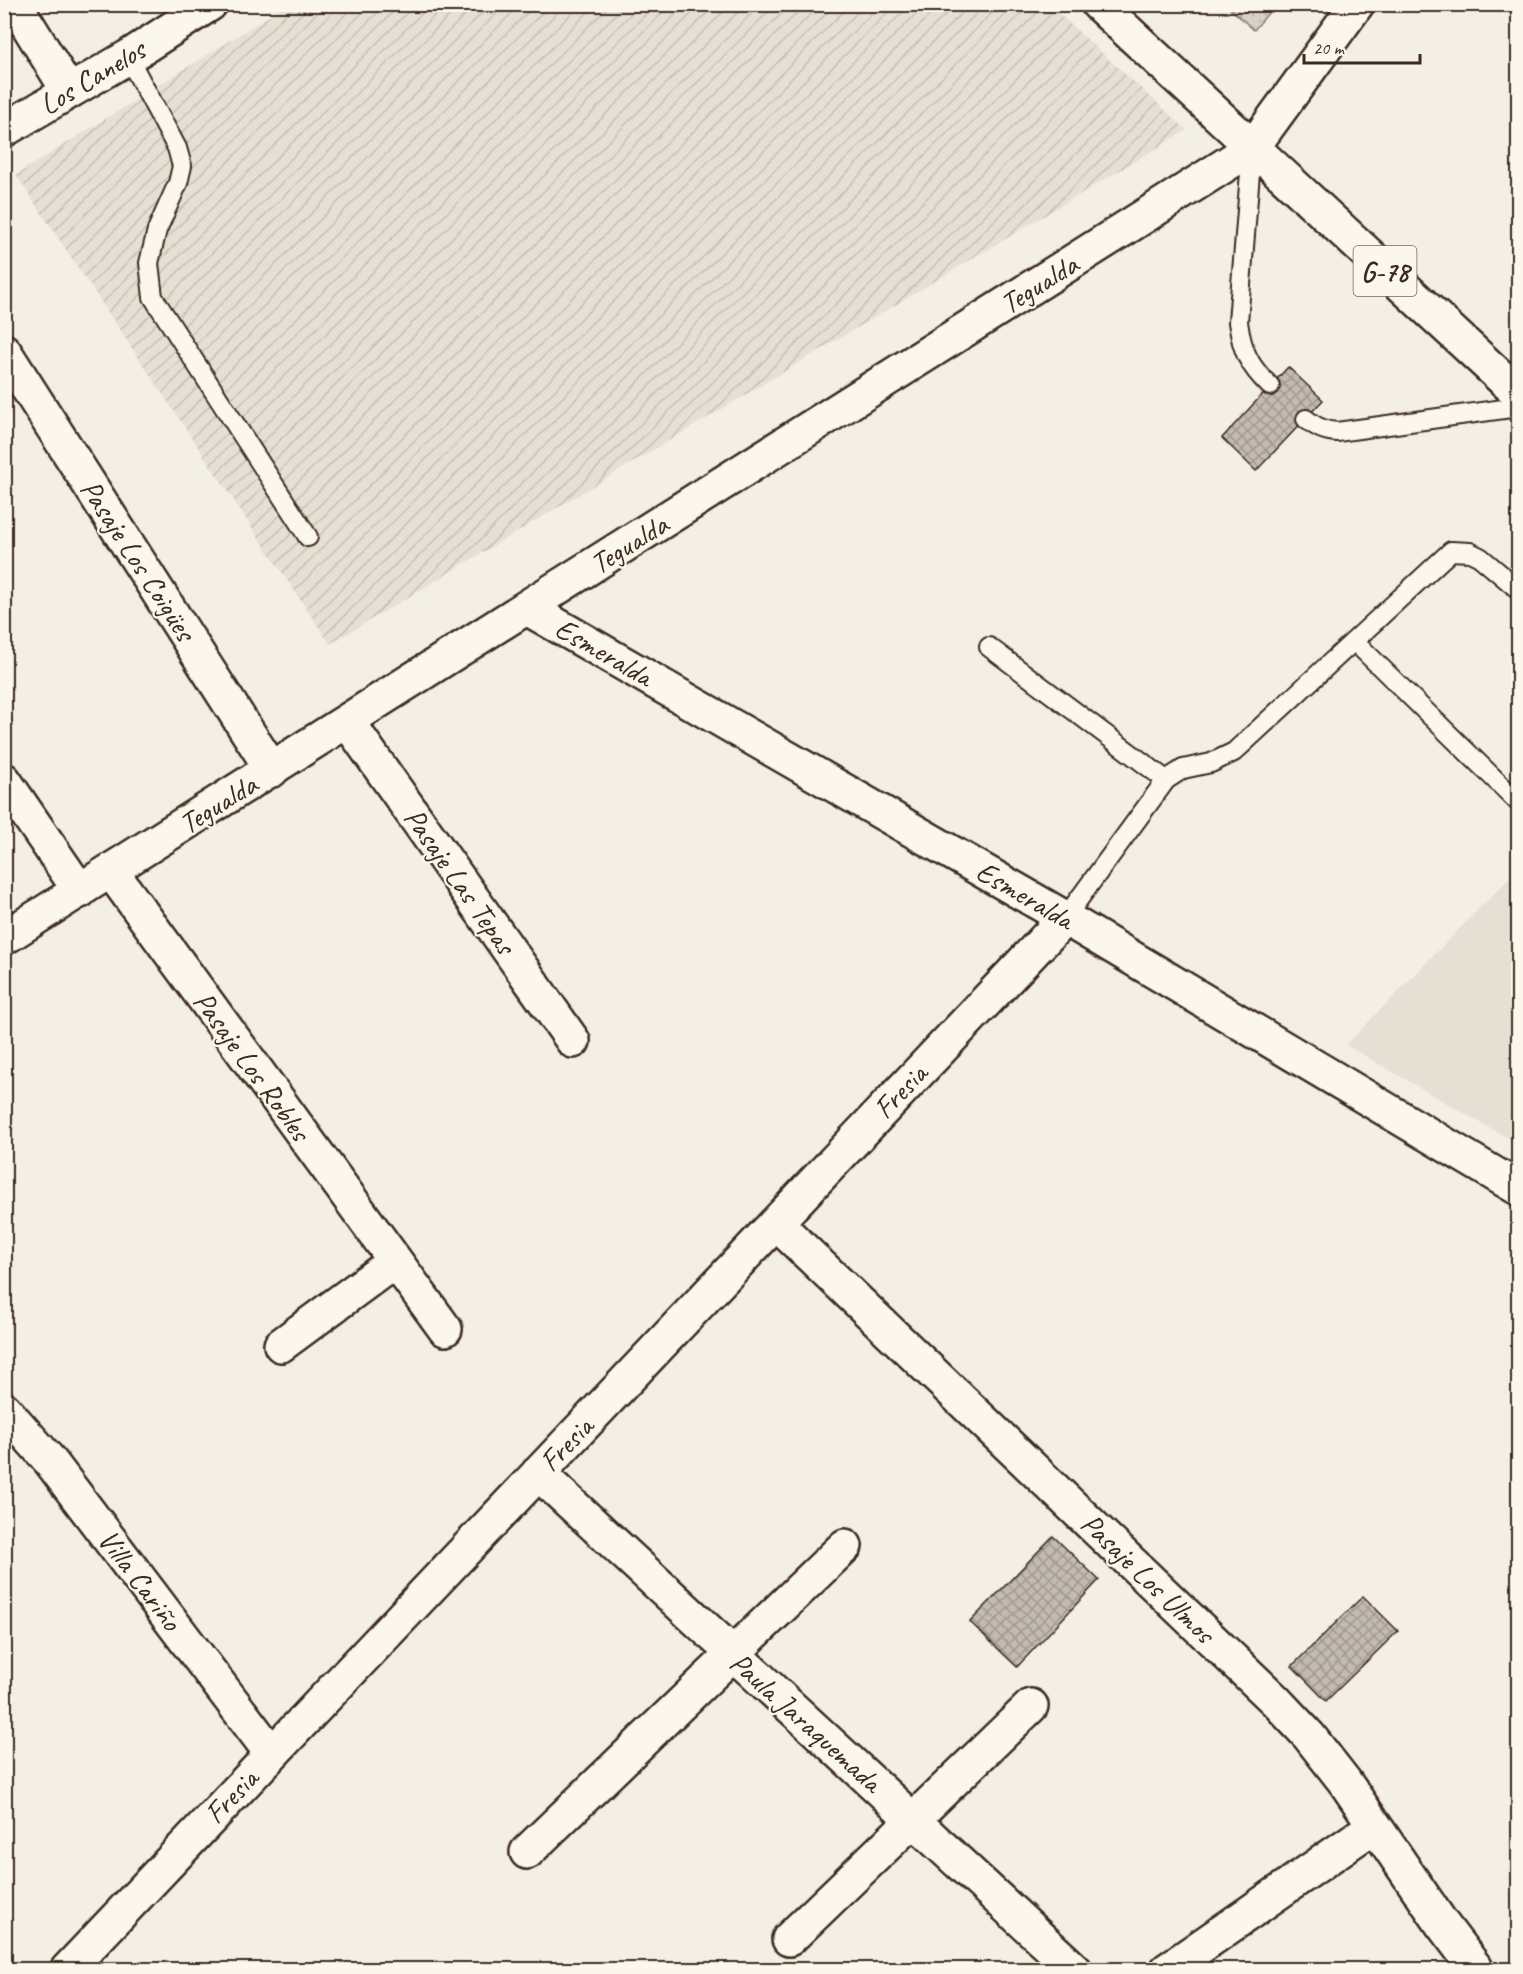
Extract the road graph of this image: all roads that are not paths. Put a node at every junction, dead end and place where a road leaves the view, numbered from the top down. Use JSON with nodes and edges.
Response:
{"nodes":[{"id":1,"x":15,"y":4,"type":"edge"},
{"id":2,"x":210,"y":4,"type":"edge"},
{"id":3,"x":1098,"y":4,"type":"edge"},
{"id":4,"x":1357,"y":4,"type":"edge"},
{"id":5,"x":128,"y":57,"type":"junction"},
{"id":6,"x":69,"y":92,"type":"junction"},
{"id":7,"x":4,"y":130,"type":"edge"},
{"id":8,"x":1252,"y":148,"type":"junction"},
{"id":9,"x":4,"y":351,"type":"edge"},
{"id":10,"x":1270,"y":386,"type":"dead end"},
{"id":11,"x":1518,"y":393,"type":"edge"},
{"id":12,"x":1518,"y":407,"type":"edge"},
{"id":13,"x":1306,"y":419,"type":"dead end"},
{"id":14,"x":308,"y":537,"type":"dead end"},
{"id":15,"x":1518,"y":589,"type":"edge"},
{"id":16,"x":527,"y":608,"type":"junction"},
{"id":17,"x":1354,"y":641,"type":"junction"},
{"id":18,"x":989,"y":647,"type":"dead end"},
{"id":19,"x":348,"y":722,"type":"junction"},
{"id":20,"x":272,"y":770,"type":"junction"},
{"id":21,"x":4,"y":780,"type":"edge"},
{"id":22,"x":1166,"y":780,"type":"junction"},
{"id":23,"x":1517,"y":801,"type":"dead end"},
{"id":24,"x":111,"y":871,"type":"junction"},
{"id":25,"x":80,"y":891,"type":"junction"},
{"id":26,"x":1065,"y":918,"type":"junction"},
{"id":27,"x":4,"y":939,"type":"edge"},
{"id":28,"x":573,"y":1041,"type":"dead end"},
{"id":29,"x":1518,"y":1188,"type":"edge"},
{"id":30,"x":776,"y":1223,"type":"junction"},
{"id":31,"x":394,"y":1261,"type":"junction"},
{"id":32,"x":445,"y":1329,"type":"dead end"},
{"id":33,"x":281,"y":1345,"type":"dead end"},
{"id":34,"x":4,"y":1409,"type":"edge"},
{"id":35,"x":538,"y":1473,"type":"junction"},
{"id":36,"x":845,"y":1546,"type":"dead end"},
{"id":37,"x":733,"y":1654,"type":"junction"},
{"id":38,"x":1031,"y":1706,"type":"dead end"},
{"id":39,"x":272,"y":1754,"type":"junction"},
{"id":40,"x":914,"y":1820,"type":"junction"},
{"id":41,"x":1374,"y":1826,"type":"junction"},
{"id":42,"x":528,"y":1852,"type":"dead end"},
{"id":43,"x":789,"y":1939,"type":"dead end"},
{"id":44,"x":67,"y":1970,"type":"edge"},
{"id":45,"x":1076,"y":1970,"type":"edge"},
{"id":46,"x":1167,"y":1970,"type":"edge"},
{"id":47,"x":1477,"y":1970,"type":"edge"}],
"edges":[{"from":1,"to":6,"type":"street"},
{"from":2,"to":5,"type":"street","name":"Los Canelos"},
{"from":3,"to":8,"type":"street","number":"G-78"},
{"from":4,"to":8,"type":"street"},
{"from":5,"to":6,"type":"street","name":"Los Canelos"},
{"from":5,"to":14,"type":"lane"},
{"from":6,"to":7,"type":"street","name":"Los Canelos"},
{"from":8,"to":10,"type":"lane"},
{"from":8,"to":11,"type":"street","number":"G-78"},
{"from":8,"to":16,"type":"street","name":"Tegualda"},
{"from":9,"to":20,"type":"street","name":"Pasaje Los Coigües"},
{"from":12,"to":13,"type":"lane"},
{"from":15,"to":17,"type":"lane"},
{"from":16,"to":19,"type":"street","name":"Tegualda"},
{"from":16,"to":26,"type":"street","name":"Esmeralda"},
{"from":17,"to":22,"type":"lane"},
{"from":17,"to":23,"type":"lane"},
{"from":18,"to":22,"type":"lane"},
{"from":19,"to":20,"type":"street","name":"Tegualda"},
{"from":19,"to":28,"type":"street","name":"Pasaje Las Tepas"},
{"from":20,"to":24,"type":"street","name":"Tegualda"},
{"from":21,"to":25,"type":"street"},
{"from":22,"to":26,"type":"lane"},
{"from":24,"to":25,"type":"street","name":"Tegualda"},
{"from":24,"to":31,"type":"street","name":"Pasaje Los Robles"},
{"from":25,"to":27,"type":"street","name":"Tegualda"},
{"from":26,"to":29,"type":"street","name":"Esmeralda"},
{"from":26,"to":30,"type":"street","name":"Fresia"},
{"from":30,"to":35,"type":"street","name":"Fresia"},
{"from":30,"to":41,"type":"street","name":"Pasaje Los Ulmos"},
{"from":31,"to":32,"type":"street","name":"Pasaje Los Robles"},
{"from":31,"to":33,"type":"street"},
{"from":34,"to":39,"type":"street","name":"Villa Cariño"},
{"from":35,"to":37,"type":"street","name":"Paula Jaraquemada"},
{"from":35,"to":39,"type":"street","name":"Fresia"},
{"from":36,"to":37,"type":"street"},
{"from":37,"to":40,"type":"street","name":"Paula Jaraquemada"},
{"from":37,"to":42,"type":"street"},
{"from":38,"to":40,"type":"street"},
{"from":39,"to":44,"type":"street","name":"Fresia"},
{"from":40,"to":43,"type":"street"},
{"from":40,"to":45,"type":"street","name":"Paula Jaraquemada"},
{"from":41,"to":46,"type":"street"},
{"from":41,"to":47,"type":"street","name":"Pasaje Los Ulmos"}]}
